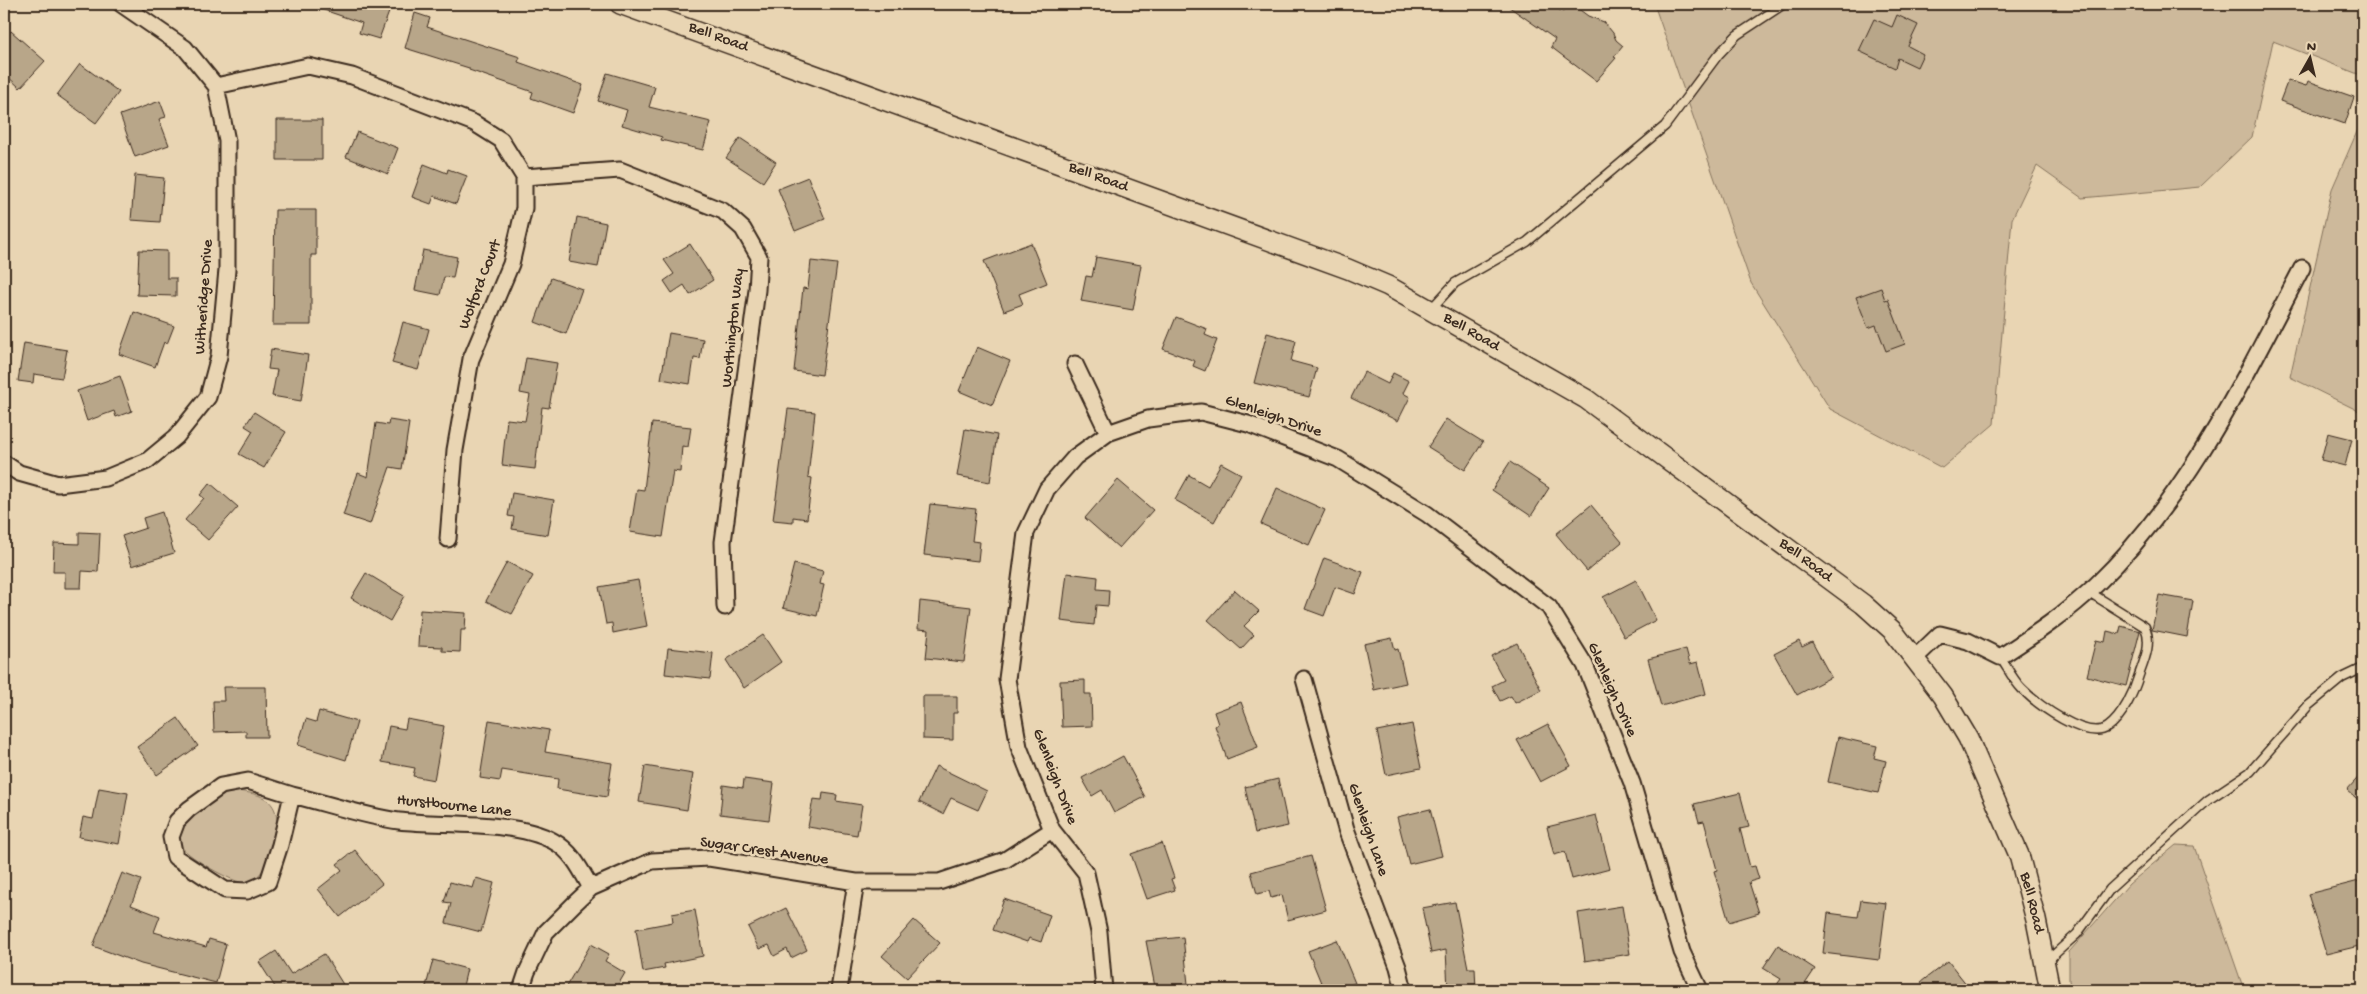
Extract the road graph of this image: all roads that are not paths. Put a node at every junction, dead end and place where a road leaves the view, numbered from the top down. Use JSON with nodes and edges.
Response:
{"nodes":[{"id":1,"x":121,"y":4,"type":"edge"},
{"id":2,"x":620,"y":4,"type":"edge"},
{"id":3,"x":1784,"y":4,"type":"edge"},
{"id":4,"x":216,"y":86,"type":"junction"},
{"id":5,"x":524,"y":176,"type":"junction"},
{"id":6,"x":2302,"y":268,"type":"dead end"},
{"id":7,"x":1430,"y":310,"type":"junction"},
{"id":8,"x":1075,"y":364,"type":"dead end"},
{"id":9,"x":1108,"y":433,"type":"junction"},
{"id":10,"x":4,"y":463,"type":"edge"},
{"id":11,"x":448,"y":539,"type":"dead end"},
{"id":12,"x":2089,"y":592,"type":"junction"},
{"id":13,"x":725,"y":607,"type":"dead end"},
{"id":14,"x":2000,"y":657,"type":"junction"},
{"id":15,"x":1914,"y":659,"type":"junction"},
{"id":16,"x":2363,"y":668,"type":"edge"},
{"id":17,"x":1304,"y":679,"type":"dead end"},
{"id":18,"x":292,"y":794,"type":"junction"},
{"id":19,"x":1052,"y":830,"type":"junction"},
{"id":20,"x":856,"y":882,"type":"junction"},
{"id":21,"x":591,"y":888,"type":"junction"},
{"id":22,"x":2045,"y":964,"type":"junction"},
{"id":23,"x":521,"y":990,"type":"edge"},
{"id":24,"x":839,"y":990,"type":"edge"},
{"id":25,"x":1104,"y":990,"type":"edge"},
{"id":26,"x":1404,"y":990,"type":"edge"},
{"id":27,"x":1700,"y":990,"type":"edge"},
{"id":28,"x":2050,"y":990,"type":"edge"}],
"edges":[{"from":1,"to":4,"type":"street","name":"Witheridge Drive"},
{"from":2,"to":7,"type":"street","name":"Bell Road"},
{"from":3,"to":7,"type":"lane"},
{"from":4,"to":5,"type":"street"},
{"from":4,"to":10,"type":"street","name":"Witheridge Drive"},
{"from":5,"to":11,"type":"street","name":"Wolford Court"},
{"from":5,"to":13,"type":"street","name":"Worthington Way"},
{"from":6,"to":12,"type":"street"},
{"from":7,"to":15,"type":"street","name":"Bell Road"},
{"from":8,"to":9,"type":"street"},
{"from":9,"to":19,"type":"street","name":"Glenleigh Drive"},
{"from":9,"to":27,"type":"street","name":"Glenleigh Drive"},
{"from":12,"to":14,"type":"street"},
{"from":12,"to":14,"type":"lane"},
{"from":14,"to":15,"type":"street"},
{"from":15,"to":22,"type":"street","name":"Bell Road"},
{"from":16,"to":22,"type":"lane"},
{"from":17,"to":26,"type":"street","name":"Glenleigh Lane"},
{"from":18,"to":18,"type":"street"},
{"from":18,"to":21,"type":"street","name":"Hurstbourne Lane"},
{"from":19,"to":20,"type":"street","name":"Sugar Crest Avenue"},
{"from":19,"to":25,"type":"street","name":"Glenleigh Drive"},
{"from":20,"to":21,"type":"street","name":"Sugar Crest Avenue"},
{"from":20,"to":24,"type":"street"},
{"from":21,"to":23,"type":"street","name":"Sugar Crest Avenue"},
{"from":22,"to":28,"type":"street","name":"Bell Road"}]}
